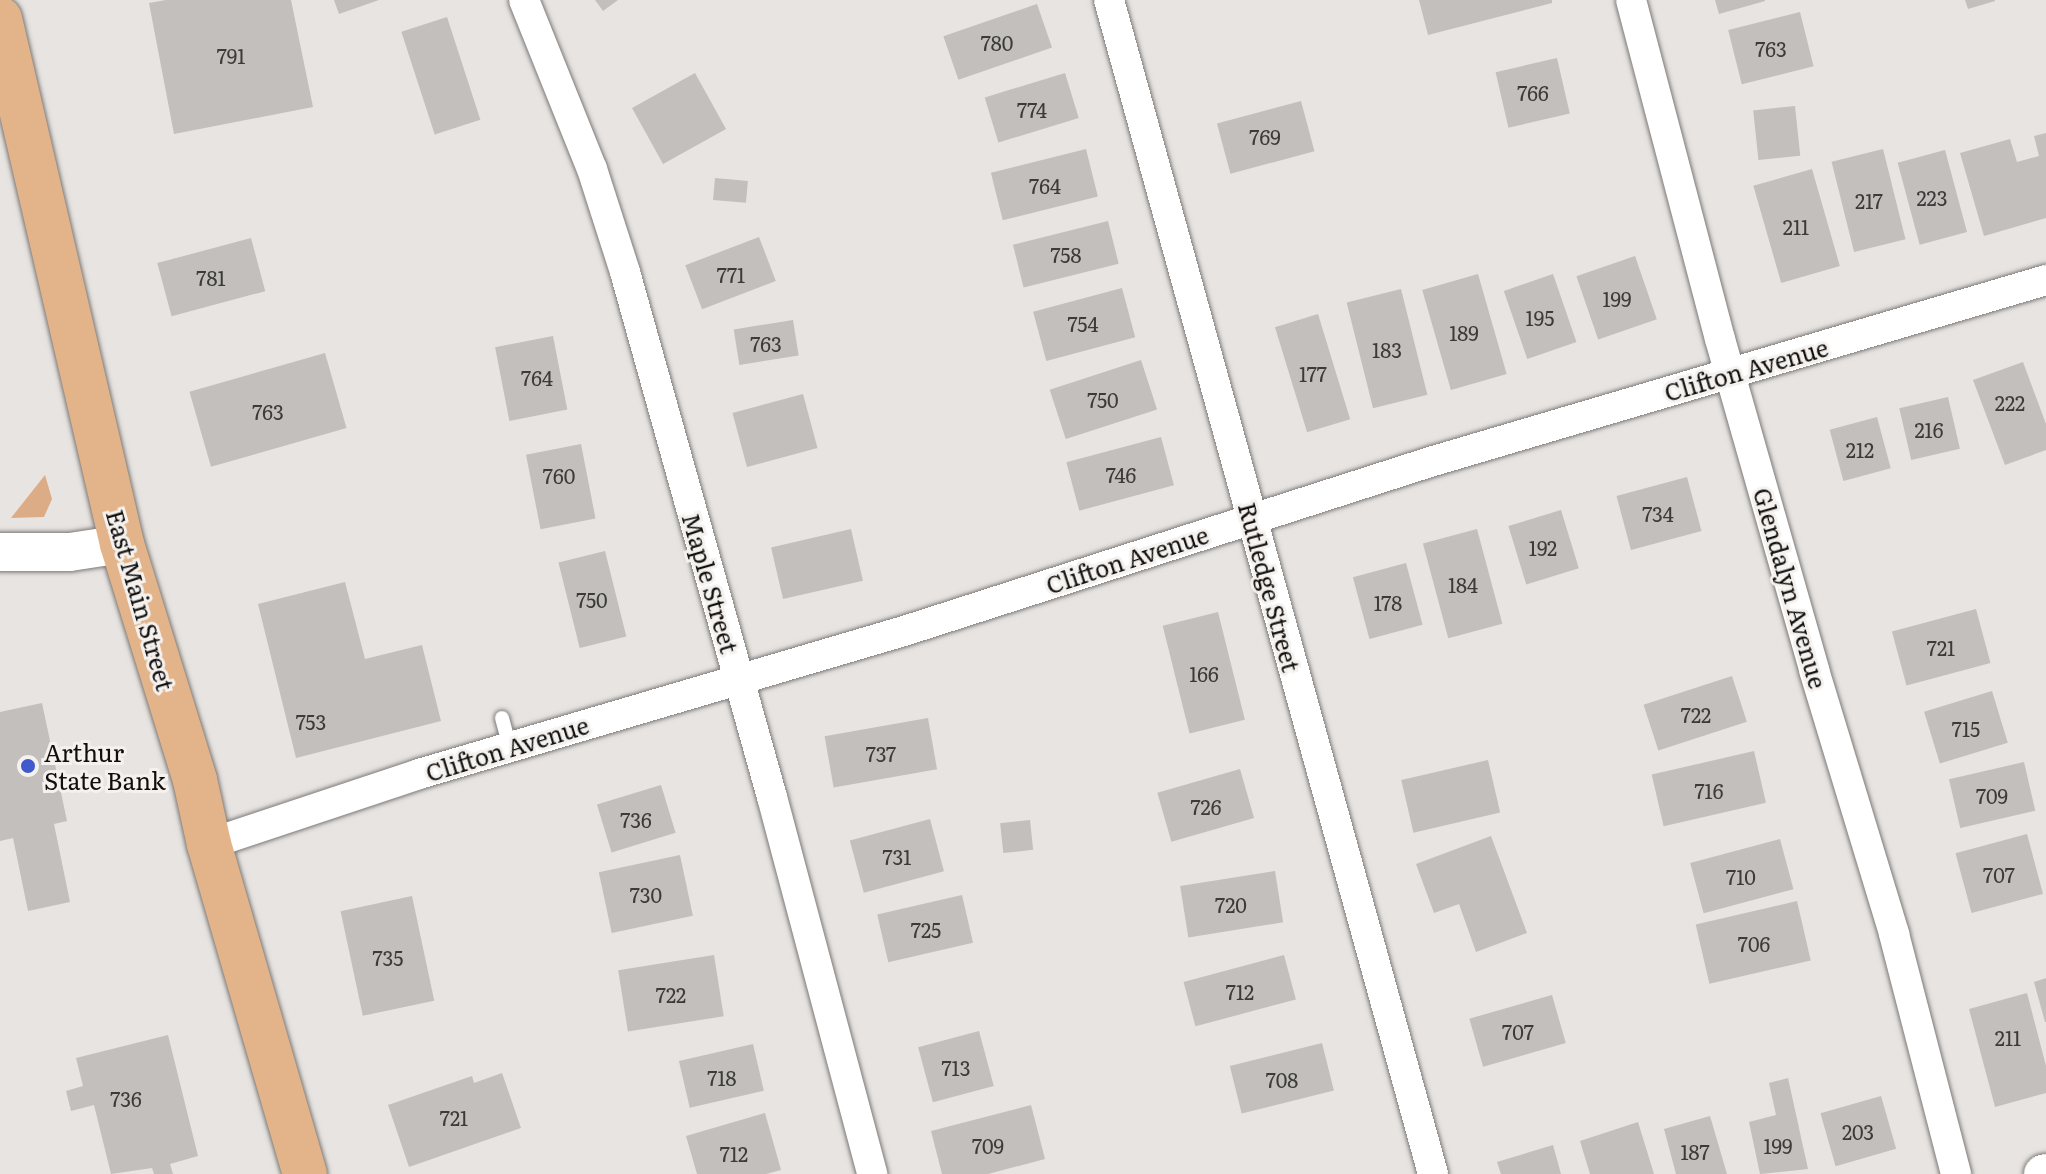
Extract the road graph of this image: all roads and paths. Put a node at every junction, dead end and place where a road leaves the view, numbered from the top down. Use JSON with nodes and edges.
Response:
{"nodes":[{"id":1,"x":524,"y":0,"type":"edge"},
{"id":2,"x":1109,"y":0,"type":"edge"},
{"id":3,"x":1631,"y":0,"type":"edge"},
{"id":4,"x":0,"y":19,"type":"edge"},
{"id":5,"x":2046,"y":280,"type":"edge"},
{"id":6,"x":1731,"y":374,"type":"junction"},
{"id":7,"x":1251,"y":519,"type":"junction"},
{"id":8,"x":122,"y":544,"type":"junction"},
{"id":9,"x":0,"y":552,"type":"edge"},
{"id":10,"x":738,"y":679,"type":"junction"},
{"id":11,"x":502,"y":718,"type":"dead end"},
{"id":12,"x":510,"y":747,"type":"junction"},
{"id":13,"x":209,"y":844,"type":"junction"},
{"id":14,"x":305,"y":1174,"type":"edge"},
{"id":15,"x":872,"y":1174,"type":"edge"},
{"id":16,"x":1433,"y":1174,"type":"edge"},
{"id":17,"x":1956,"y":1174,"type":"edge"}],
"edges":[{"from":1,"to":10,"type":"street","name":"Maple Street"},
{"from":2,"to":7,"type":"street","name":"Rutledge Street"},
{"from":3,"to":6,"type":"street","name":"Glendalyn Avenue"},
{"from":4,"to":8,"type":"main road","name":"East Main Street"},
{"from":5,"to":6,"type":"street","name":"Clifton Avenue"},
{"from":6,"to":7,"type":"street","name":"Clifton Avenue"},
{"from":6,"to":17,"type":"street","name":"Glendalyn Avenue"},
{"from":7,"to":10,"type":"street","name":"Clifton Avenue"},
{"from":7,"to":16,"type":"street","name":"Rutledge Street"},
{"from":8,"to":9,"type":"street"},
{"from":8,"to":13,"type":"main road","name":"East Main Street"},
{"from":10,"to":12,"type":"street","name":"Clifton Avenue"},
{"from":10,"to":15,"type":"street","name":"Maple Street"},
{"from":11,"to":12,"type":"lane"},
{"from":12,"to":13,"type":"street","name":"Clifton Avenue"},
{"from":13,"to":14,"type":"main road","name":"East Main Street"}]}
